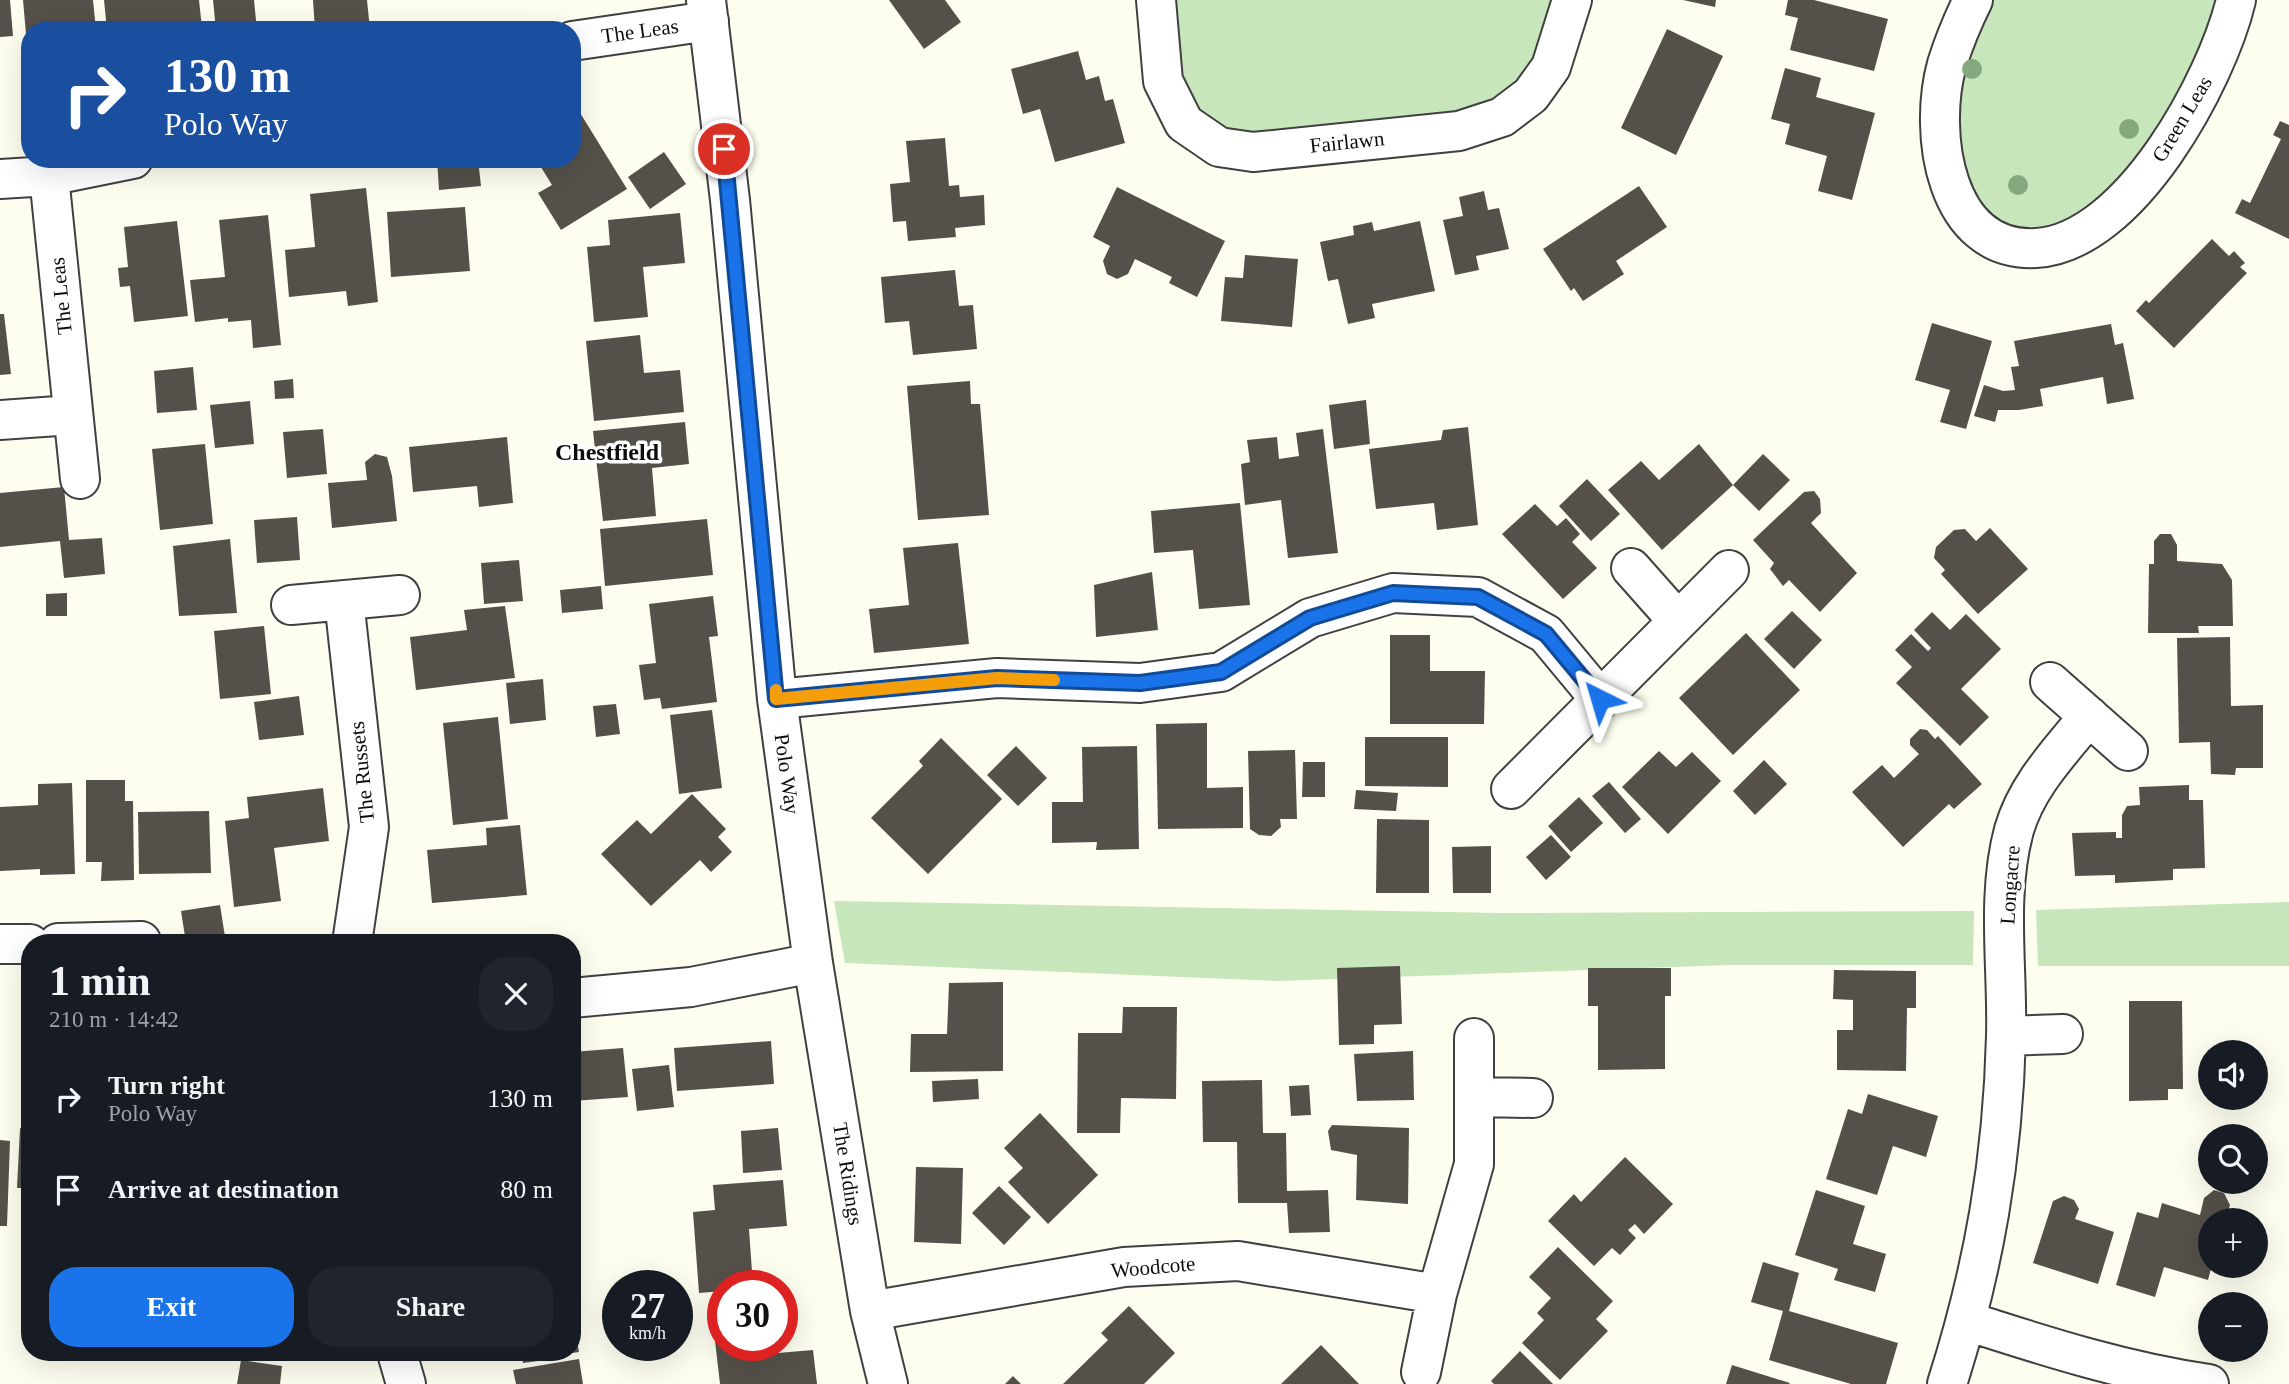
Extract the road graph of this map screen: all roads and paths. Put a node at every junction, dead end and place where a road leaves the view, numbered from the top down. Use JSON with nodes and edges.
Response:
{"nodes":[{"id":1,"x":1156,"y":0,"type":"edge"},
{"id":2,"x":1572,"y":0,"type":"edge"},
{"id":3,"x":1973,"y":0,"type":"edge"},
{"id":4,"x":2236,"y":0,"type":"edge"},
{"id":5,"x":707,"y":10,"type":"edge"},
{"id":6,"x":581,"y":39,"type":"edge"},
{"id":7,"x":88,"y":168,"type":"edge"},
{"id":8,"x":49,"y":176,"type":"junction"},
{"id":9,"x":0,"y":179,"type":"edge"},
{"id":10,"x":72,"y":415,"type":"junction"},
{"id":11,"x":0,"y":420,"type":"edge"},
{"id":12,"x":80,"y":479,"type":"dead end"},
{"id":13,"x":1631,"y":568,"type":"dead end"},
{"id":14,"x":1730,"y":570,"type":"dead end"},
{"id":15,"x":400,"y":594,"type":"dead end"},
{"id":16,"x":344,"y":600,"type":"junction"},
{"id":17,"x":291,"y":606,"type":"dead end"},
{"id":18,"x":1678,"y":621,"type":"junction"},
{"id":19,"x":2050,"y":682,"type":"dead end"},
{"id":20,"x":776,"y":699,"type":"junction"},
{"id":21,"x":1600,"y":699,"type":"junction"},
{"id":22,"x":2089,"y":716,"type":"junction"},
{"id":23,"x":2127,"y":751,"type":"dead end"},
{"id":24,"x":1511,"y":789,"type":"dead end"},
{"id":25,"x":353,"y":934,"type":"edge"},
{"id":26,"x":0,"y":944,"type":"edge"},
{"id":27,"x":21,"y":944,"type":"edge"},
{"id":28,"x":813,"y":962,"type":"junction"},
{"id":29,"x":581,"y":997,"type":"edge"},
{"id":30,"x":2063,"y":1034,"type":"dead end"},
{"id":31,"x":2006,"y":1036,"type":"junction"},
{"id":32,"x":1474,"y":1038,"type":"dead end"},
{"id":33,"x":1476,"y":1097,"type":"junction"},
{"id":34,"x":1533,"y":1098,"type":"dead end"},
{"id":35,"x":1437,"y":1294,"type":"junction"},
{"id":36,"x":870,"y":1311,"type":"junction"},
{"id":37,"x":1967,"y":1321,"type":"junction"},
{"id":38,"x":399,"y":1361,"type":"edge"},
{"id":39,"x":1421,"y":1372,"type":"dead end"},
{"id":40,"x":406,"y":1384,"type":"edge"},
{"id":41,"x":888,"y":1384,"type":"edge"},
{"id":42,"x":1947,"y":1384,"type":"edge"},
{"id":43,"x":2209,"y":1384,"type":"edge"}],
"edges":[{"from":1,"to":2,"type":"street","name":"Fairlawn"},
{"from":3,"to":4,"type":"street","name":"Green Leas"},
{"from":5,"to":6,"type":"street","name":"The Leas"},
{"from":5,"to":20,"type":"street","name":"Polo Way"},
{"from":7,"to":8,"type":"street"},
{"from":8,"to":9,"type":"street"},
{"from":8,"to":10,"type":"street","name":"The Leas"},
{"from":10,"to":11,"type":"street"},
{"from":10,"to":12,"type":"street","name":"The Leas"},
{"from":13,"to":18,"type":"street"},
{"from":14,"to":18,"type":"street"},
{"from":15,"to":16,"type":"street"},
{"from":16,"to":17,"type":"street"},
{"from":16,"to":25,"type":"street","name":"The Russets"},
{"from":18,"to":21,"type":"street"},
{"from":19,"to":22,"type":"street"},
{"from":20,"to":21,"type":"street"},
{"from":20,"to":28,"type":"street","name":"Polo Way"},
{"from":21,"to":24,"type":"street"},
{"from":22,"to":23,"type":"street"},
{"from":22,"to":31,"type":"street","name":"Longacre"},
{"from":26,"to":27,"type":"street"},
{"from":28,"to":29,"type":"street"},
{"from":28,"to":36,"type":"street","name":"The Ridings"},
{"from":30,"to":31,"type":"street"},
{"from":31,"to":37,"type":"street","name":"Longacre"},
{"from":32,"to":33,"type":"street"},
{"from":33,"to":34,"type":"street"},
{"from":33,"to":35,"type":"street"},
{"from":35,"to":36,"type":"street","name":"Woodcote"},
{"from":35,"to":39,"type":"street"},
{"from":36,"to":41,"type":"street","name":"The Ridings"},
{"from":37,"to":42,"type":"street","name":"Longacre"},
{"from":37,"to":43,"type":"street"},
{"from":38,"to":40,"type":"street"}]}
